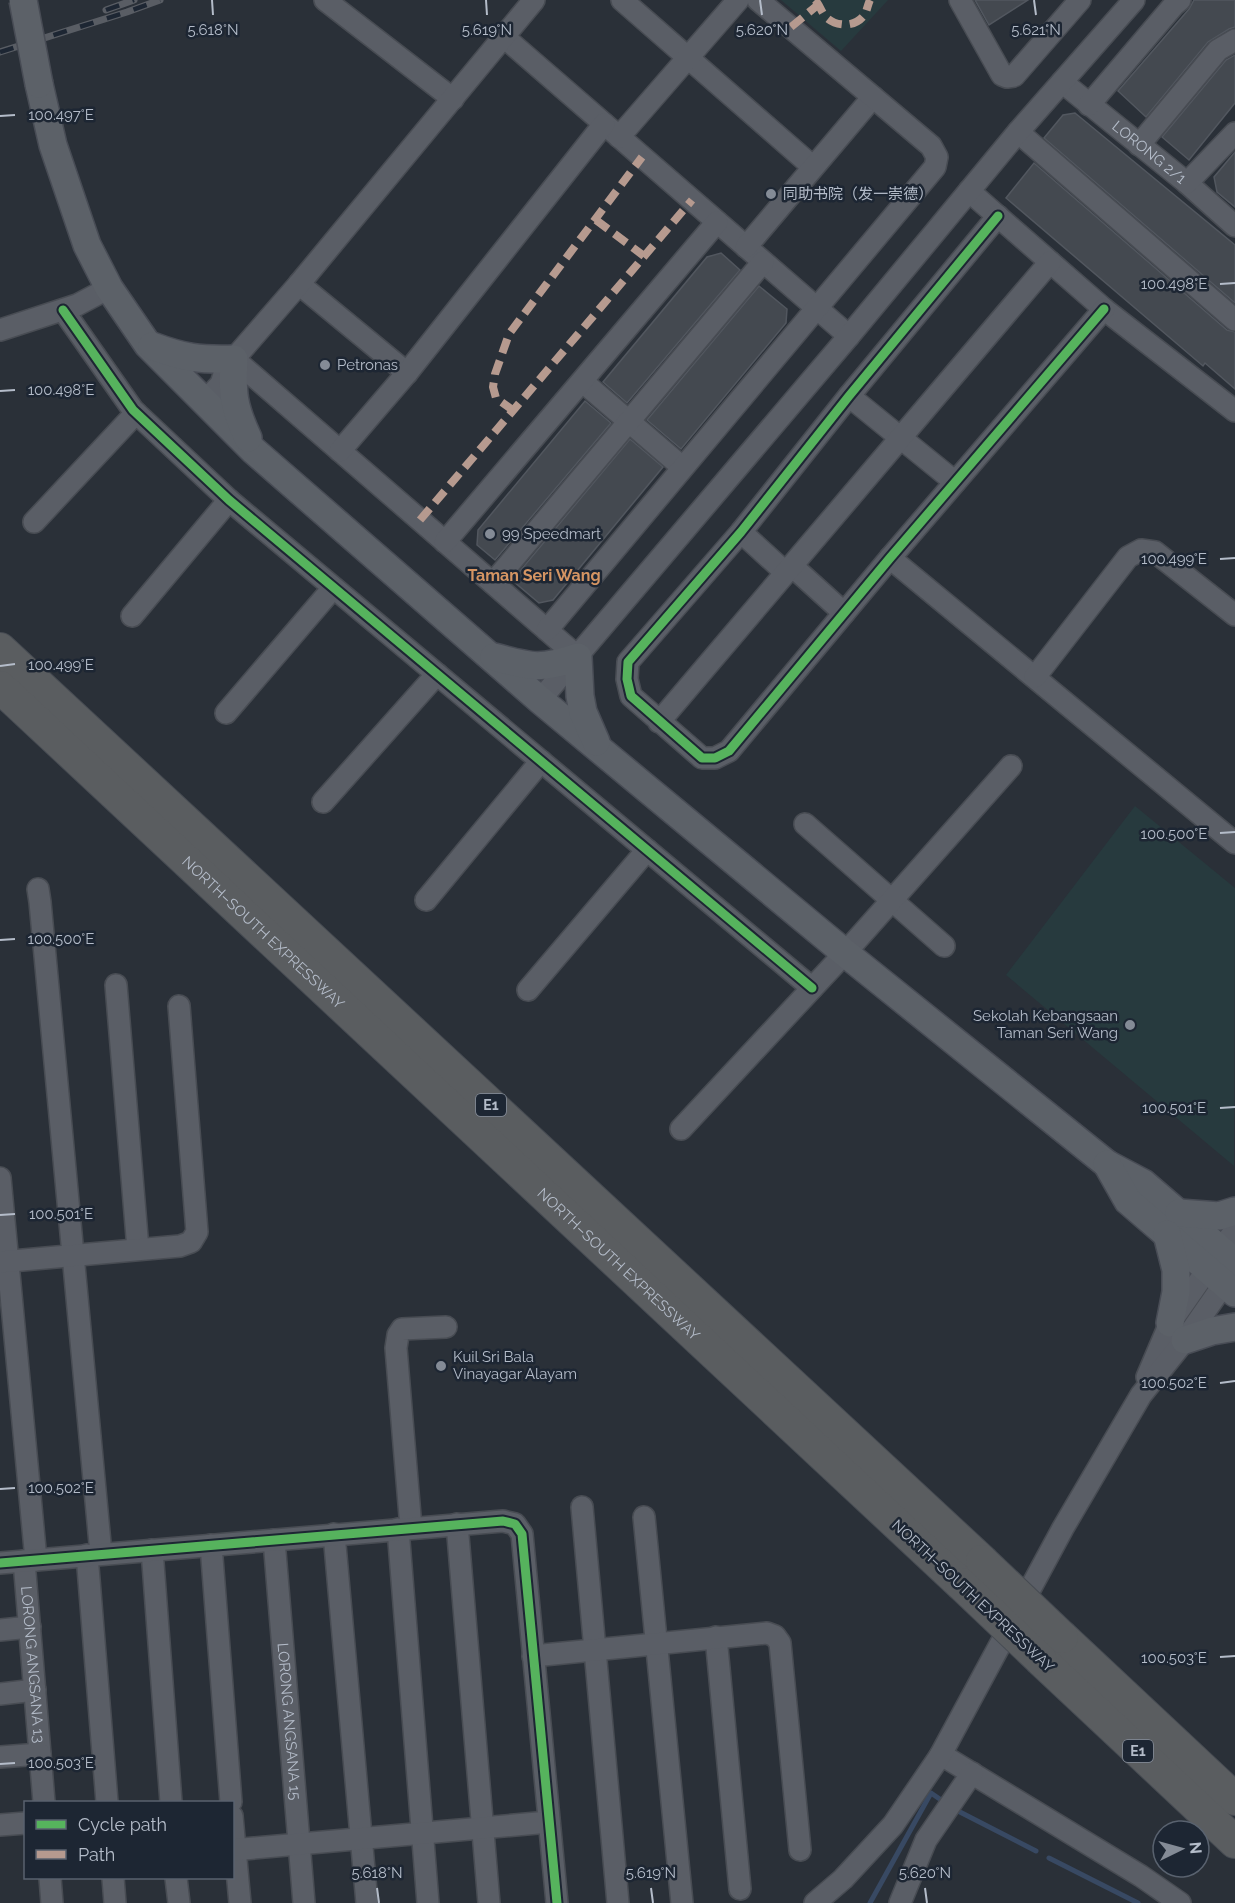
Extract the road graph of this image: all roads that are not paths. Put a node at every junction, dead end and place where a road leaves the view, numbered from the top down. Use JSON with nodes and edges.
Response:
{"nodes":[{"id":1,"x":23,"y":0,"type":"edge"},
{"id":2,"x":325,"y":0,"type":"edge"},
{"id":3,"x":534,"y":0,"type":"edge"},
{"id":4,"x":622,"y":0,"type":"edge"},
{"id":5,"x":738,"y":0,"type":"edge"},
{"id":6,"x":758,"y":0,"type":"edge"},
{"id":7,"x":960,"y":0,"type":"edge"},
{"id":8,"x":1080,"y":0,"type":"edge"},
{"id":9,"x":1180,"y":0,"type":"edge"},
{"id":10,"x":1129,"y":2,"type":"edge"},
{"id":11,"x":504,"y":37,"type":"junction"},
{"id":12,"x":1235,"y":40,"type":"edge"},
{"id":13,"x":689,"y":58,"type":"junction"},
{"id":14,"x":1062,"y":82,"type":"junction"},
{"id":15,"x":873,"y":97,"type":"junction"},
{"id":16,"x":453,"y":99,"type":"junction"},
{"id":17,"x":1089,"y":105,"type":"junction"},
{"id":18,"x":612,"y":130,"type":"junction"},
{"id":19,"x":1018,"y":132,"type":"junction"},
{"id":20,"x":1234,"y":136,"type":"edge"},
{"id":21,"x":1139,"y":145,"type":"junction"},
{"id":22,"x":813,"y":166,"type":"junction"},
{"id":23,"x":1187,"y":183,"type":"junction"},
{"id":24,"x":969,"y":191,"type":"junction"},
{"id":25,"x":998,"y":216,"type":"junction"},
{"id":26,"x":717,"y":222,"type":"junction"},
{"id":27,"x":1235,"y":226,"type":"edge"},
{"id":28,"x":746,"y":247,"type":"junction"},
{"id":29,"x":764,"y":262,"type":"junction"},
{"id":30,"x":1050,"y":262,"type":"junction"},
{"id":31,"x":299,"y":284,"type":"junction"},
{"id":32,"x":109,"y":288,"type":"junction"},
{"id":33,"x":815,"y":308,"type":"junction"},
{"id":34,"x":1104,"y":309,"type":"junction"},
{"id":35,"x":63,"y":310,"type":"junction"},
{"id":36,"x":1235,"y":320,"type":"edge"},
{"id":37,"x":0,"y":330,"type":"edge"},
{"id":38,"x":849,"y":336,"type":"junction"},
{"id":39,"x":148,"y":345,"type":"junction"},
{"id":40,"x":230,"y":363,"type":"junction"},
{"id":41,"x":407,"y":373,"type":"junction"},
{"id":42,"x":583,"y":382,"type":"junction"},
{"id":43,"x":200,"y":396,"type":"junction"},
{"id":44,"x":849,"y":396,"type":"junction"},
{"id":45,"x":1235,"y":411,"type":"edge"},
{"id":46,"x":136,"y":413,"type":"junction"},
{"id":47,"x":630,"y":422,"type":"junction"},
{"id":48,"x":900,"y":439,"type":"junction"},
{"id":49,"x":253,"y":450,"type":"junction"},
{"id":50,"x":340,"y":451,"type":"junction"},
{"id":51,"x":682,"y":467,"type":"junction"},
{"id":52,"x":955,"y":482,"type":"junction"},
{"id":53,"x":229,"y":500,"type":"junction"},
{"id":54,"x":34,"y":522,"type":"dead end"},
{"id":55,"x":741,"y":532,"type":"junction"},
{"id":56,"x":445,"y":542,"type":"junction"},
{"id":57,"x":890,"y":558,"type":"junction"},
{"id":58,"x":789,"y":570,"type":"junction"},
{"id":59,"x":493,"y":584,"type":"junction"},
{"id":60,"x":333,"y":588,"type":"junction"},
{"id":61,"x":844,"y":614,"type":"junction"},
{"id":62,"x":1235,"y":615,"type":"edge"},
{"id":63,"x":132,"y":616,"type":"dead end"},
{"id":64,"x":547,"y":630,"type":"junction"},
{"id":65,"x":0,"y":649,"type":"edge"},
{"id":66,"x":489,"y":655,"type":"junction"},
{"id":67,"x":578,"y":657,"type":"junction"},
{"id":68,"x":437,"y":674,"type":"junction"},
{"id":69,"x":1035,"y":677,"type":"junction"},
{"id":70,"x":0,"y":687,"type":"edge"},
{"id":71,"x":540,"y":700,"type":"junction"},
{"id":72,"x":226,"y":713,"type":"dead end"},
{"id":73,"x":659,"y":722,"type":"junction"},
{"id":74,"x":597,"y":746,"type":"junction"},
{"id":75,"x":541,"y":760,"type":"junction"},
{"id":76,"x":1011,"y":766,"type":"dead end"},
{"id":77,"x":323,"y":802,"type":"dead end"},
{"id":78,"x":805,"y":824,"type":"dead end"},
{"id":79,"x":1235,"y":843,"type":"edge"},
{"id":80,"x":647,"y":850,"type":"junction"},
{"id":81,"x":38,"y":889,"type":"dead end"},
{"id":82,"x":426,"y":900,"type":"dead end"},
{"id":83,"x":892,"y":900,"type":"junction"},
{"id":84,"x":944,"y":946,"type":"dead end"},
{"id":85,"x":845,"y":953,"type":"junction"},
{"id":86,"x":116,"y":985,"type":"dead end"},
{"id":87,"x":812,"y":988,"type":"junction"},
{"id":88,"x":528,"y":990,"type":"dead end"},
{"id":89,"x":179,"y":1006,"type":"dead end"},
{"id":90,"x":681,"y":1129,"type":"dead end"},
{"id":91,"x":0,"y":1178,"type":"edge"},
{"id":92,"x":1235,"y":1210,"type":"edge"},
{"id":93,"x":1173,"y":1223,"type":"junction"},
{"id":94,"x":138,"y":1249,"type":"junction"},
{"id":95,"x":74,"y":1256,"type":"junction"},
{"id":96,"x":4,"y":1262,"type":"edge"},
{"id":97,"x":1227,"y":1265,"type":"edge"},
{"id":98,"x":446,"y":1327,"type":"dead end"},
{"id":99,"x":1235,"y":1327,"type":"edge"},
{"id":100,"x":1178,"y":1331,"type":"junction"},
{"id":101,"x":582,"y":1507,"type":"dead end"},
{"id":102,"x":644,"y":1517,"type":"dead end"},
{"id":103,"x":457,"y":1524,"type":"junction"},
{"id":104,"x":404,"y":1528,"type":"junction"},
{"id":105,"x":334,"y":1534,"type":"junction"},
{"id":106,"x":274,"y":1540,"type":"junction"},
{"id":107,"x":212,"y":1545,"type":"junction"},
{"id":108,"x":152,"y":1550,"type":"junction"},
{"id":109,"x":94,"y":1555,"type":"junction"},
{"id":110,"x":30,"y":1560,"type":"junction"},
{"id":111,"x":0,"y":1563,"type":"edge"},
{"id":112,"x":30,"y":1627,"type":"junction"},
{"id":113,"x":0,"y":1630,"type":"edge"},
{"id":114,"x":716,"y":1637,"type":"junction"},
{"id":115,"x":657,"y":1643,"type":"junction"},
{"id":116,"x":595,"y":1650,"type":"junction"},
{"id":117,"x":533,"y":1656,"type":"junction"},
{"id":118,"x":35,"y":1690,"type":"junction"},
{"id":119,"x":0,"y":1694,"type":"edge"},
{"id":120,"x":40,"y":1754,"type":"junction"},
{"id":121,"x":940,"y":1756,"type":"junction"},
{"id":122,"x":0,"y":1757,"type":"edge"},
{"id":123,"x":972,"y":1773,"type":"junction"},
{"id":124,"x":1235,"y":1799,"type":"edge"},
{"id":125,"x":44,"y":1801,"type":"edge"},
{"id":126,"x":107,"y":1801,"type":"edge"},
{"id":127,"x":171,"y":1801,"type":"edge"},
{"id":128,"x":231,"y":1801,"type":"edge"},
{"id":129,"x":24,"y":1822,"type":"edge"},
{"id":130,"x":549,"y":1822,"type":"junction"},
{"id":131,"x":0,"y":1825,"type":"edge"},
{"id":132,"x":482,"y":1828,"type":"junction"},
{"id":133,"x":422,"y":1833,"type":"junction"},
{"id":134,"x":361,"y":1839,"type":"junction"},
{"id":135,"x":1235,"y":1842,"type":"edge"},
{"id":136,"x":299,"y":1844,"type":"junction"},
{"id":137,"x":234,"y":1850,"type":"edge"},
{"id":138,"x":800,"y":1850,"type":"dead end"},
{"id":139,"x":50,"y":1879,"type":"edge"},
{"id":140,"x":113,"y":1879,"type":"edge"},
{"id":141,"x":176,"y":1879,"type":"edge"},
{"id":142,"x":740,"y":1889,"type":"dead end"},
{"id":143,"x":52,"y":1903,"type":"edge"},
{"id":144,"x":115,"y":1903,"type":"edge"},
{"id":145,"x":179,"y":1903,"type":"edge"},
{"id":146,"x":240,"y":1903,"type":"edge"},
{"id":147,"x":304,"y":1903,"type":"edge"},
{"id":148,"x":367,"y":1903,"type":"edge"},
{"id":149,"x":428,"y":1903,"type":"edge"},
{"id":150,"x":489,"y":1903,"type":"edge"},
{"id":151,"x":556,"y":1903,"type":"edge"},
{"id":152,"x":618,"y":1903,"type":"edge"},
{"id":153,"x":682,"y":1903,"type":"edge"},
{"id":154,"x":815,"y":1903,"type":"edge"},
{"id":155,"x":900,"y":1903,"type":"edge"},
{"id":156,"x":1180,"y":1903,"type":"edge"}],
"edges":[{"from":1,"to":32,"type":"main road","bridge":true},
{"from":2,"to":16,"type":"street"},
{"from":3,"to":11,"type":"street"},
{"from":4,"to":13,"type":"street"},
{"from":5,"to":13,"type":"street"},
{"from":6,"to":15,"type":"street"},
{"from":7,"to":8,"type":"street"},
{"from":9,"to":17,"type":"street"},
{"from":10,"to":14,"type":"street"},
{"from":11,"to":16,"type":"street"},
{"from":11,"to":18,"type":"street"},
{"from":12,"to":21,"type":"street"},
{"from":13,"to":18,"type":"street"},
{"from":13,"to":22,"type":"street"},
{"from":14,"to":17,"type":"street","name":"LORONG 2/1"},
{"from":14,"to":19,"type":"street"},
{"from":15,"to":22,"type":"street"},
{"from":15,"to":33,"type":"street"},
{"from":16,"to":31,"type":"street"},
{"from":17,"to":21,"type":"street","name":"LORONG 2/1"},
{"from":18,"to":26,"type":"street"},
{"from":18,"to":41,"type":"street"},
{"from":19,"to":24,"type":"street"},
{"from":19,"to":36,"type":"street"},
{"from":20,"to":23,"type":"street"},
{"from":21,"to":23,"type":"street","name":"LORONG 2/1"},
{"from":22,"to":28,"type":"street"},
{"from":23,"to":27,"type":"street","name":"LORONG 2/1"},
{"from":24,"to":25,"type":"street"},
{"from":24,"to":38,"type":"street"},
{"from":25,"to":30,"type":"street"},
{"from":25,"to":44,"type":"street"},
{"from":26,"to":28,"type":"street"},
{"from":26,"to":42,"type":"street"},
{"from":28,"to":29,"type":"street"},
{"from":29,"to":33,"type":"street"},
{"from":29,"to":47,"type":"street"},
{"from":30,"to":34,"type":"street"},
{"from":30,"to":48,"type":"street"},
{"from":31,"to":40,"type":"street"},
{"from":31,"to":41,"type":"street"},
{"from":32,"to":35,"type":"street"},
{"from":32,"to":39,"type":"main road"},
{"from":33,"to":38,"type":"street"},
{"from":33,"to":51,"type":"street"},
{"from":34,"to":45,"type":"street"},
{"from":34,"to":52,"type":"street"},
{"from":35,"to":37,"type":"street"},
{"from":35,"to":46,"type":"street"},
{"from":38,"to":67,"type":"street"},
{"from":39,"to":40,"type":"main road"},
{"from":39,"to":43,"type":"main road"},
{"from":40,"to":43,"type":"street"},
{"from":40,"to":49,"type":"main road"},
{"from":40,"to":50,"type":"street"},
{"from":41,"to":50,"type":"street"},
{"from":42,"to":47,"type":"street"},
{"from":42,"to":56,"type":"street"},
{"from":43,"to":49,"type":"main road"},
{"from":44,"to":48,"type":"street"},
{"from":44,"to":55,"type":"street"},
{"from":46,"to":53,"type":"street"},
{"from":46,"to":54,"type":"street"},
{"from":47,"to":51,"type":"street"},
{"from":47,"to":59,"type":"street"},
{"from":48,"to":52,"type":"street"},
{"from":48,"to":58,"type":"street"},
{"from":49,"to":66,"type":"main road"},
{"from":50,"to":56,"type":"street"},
{"from":51,"to":64,"type":"street"},
{"from":52,"to":57,"type":"street"},
{"from":53,"to":60,"type":"street"},
{"from":53,"to":63,"type":"street"},
{"from":55,"to":58,"type":"street"},
{"from":55,"to":73,"type":"street"},
{"from":56,"to":59,"type":"street"},
{"from":57,"to":61,"type":"street"},
{"from":57,"to":69,"type":"street"},
{"from":58,"to":61,"type":"street"},
{"from":58,"to":73,"type":"street"},
{"from":59,"to":64,"type":"street"},
{"from":60,"to":68,"type":"street"},
{"from":60,"to":72,"type":"street"},
{"from":61,"to":73,"type":"street"},
{"from":62,"to":69,"type":"street"},
{"from":64,"to":67,"type":"street"},
{"from":65,"to":124,"type":"highway","name":"NORTH–SOUTH EXPRESSWAY","number":"E1","bridge":true},
{"from":66,"to":67,"type":"main road"},
{"from":66,"to":71,"type":"main road"},
{"from":67,"to":71,"type":"street"},
{"from":67,"to":74,"type":"main road"},
{"from":68,"to":75,"type":"street"},
{"from":68,"to":77,"type":"street"},
{"from":69,"to":79,"type":"street"},
{"from":70,"to":135,"type":"highway","name":"NORTH–SOUTH EXPRESSWAY","number":"E1","bridge":true},
{"from":71,"to":74,"type":"main road"},
{"from":74,"to":85,"type":"main road"},
{"from":75,"to":80,"type":"street"},
{"from":75,"to":82,"type":"street"},
{"from":76,"to":83,"type":"street"},
{"from":78,"to":83,"type":"street"},
{"from":80,"to":87,"type":"street"},
{"from":80,"to":88,"type":"street"},
{"from":81,"to":95,"type":"street"},
{"from":83,"to":84,"type":"street"},
{"from":83,"to":85,"type":"street"},
{"from":85,"to":87,"type":"street"},
{"from":85,"to":93,"type":"main road"},
{"from":86,"to":94,"type":"street"},
{"from":87,"to":90,"type":"street"},
{"from":89,"to":94,"type":"street"},
{"from":91,"to":96,"type":"street","name":"LORONG ANGSANA 13"},
{"from":92,"to":93,"type":"main road"},
{"from":93,"to":97,"type":"main road"},
{"from":93,"to":100,"type":"main road"},
{"from":94,"to":95,"type":"street"},
{"from":95,"to":96,"type":"street"},
{"from":95,"to":109,"type":"street"},
{"from":96,"to":110,"type":"street","name":"LORONG ANGSANA 13"},
{"from":97,"to":100,"type":"street"},
{"from":98,"to":104,"type":"street"},
{"from":99,"to":100,"type":"main road"},
{"from":100,"to":121,"type":"street"},
{"from":101,"to":116,"type":"street"},
{"from":102,"to":115,"type":"street"},
{"from":103,"to":104,"type":"street"},
{"from":103,"to":117,"type":"street"},
{"from":103,"to":132,"type":"street"},
{"from":104,"to":105,"type":"street"},
{"from":104,"to":133,"type":"street"},
{"from":105,"to":106,"type":"street"},
{"from":105,"to":134,"type":"street"},
{"from":106,"to":107,"type":"street"},
{"from":106,"to":136,"type":"street","name":"LORONG ANGSANA 15"},
{"from":107,"to":108,"type":"street"},
{"from":107,"to":128,"type":"street"},
{"from":108,"to":109,"type":"street"},
{"from":108,"to":127,"type":"street"},
{"from":109,"to":110,"type":"street"},
{"from":109,"to":126,"type":"street"},
{"from":110,"to":111,"type":"street"},
{"from":110,"to":112,"type":"street","name":"LORONG ANGSANA 13"},
{"from":112,"to":113,"type":"street"},
{"from":112,"to":118,"type":"street","name":"LORONG ANGSANA 13"},
{"from":114,"to":115,"type":"street"},
{"from":114,"to":138,"type":"street"},
{"from":114,"to":142,"type":"street"},
{"from":115,"to":116,"type":"street"},
{"from":115,"to":153,"type":"street"},
{"from":116,"to":117,"type":"street"},
{"from":116,"to":152,"type":"street"},
{"from":117,"to":130,"type":"street"},
{"from":118,"to":119,"type":"street"},
{"from":118,"to":120,"type":"street","name":"LORONG ANGSANA 13"},
{"from":120,"to":122,"type":"street"},
{"from":120,"to":125,"type":"street","name":"LORONG ANGSANA 13"},
{"from":121,"to":123,"type":"street"},
{"from":121,"to":154,"type":"street"},
{"from":123,"to":155,"type":"street"},
{"from":123,"to":156,"type":"street"},
{"from":129,"to":131,"type":"street"},
{"from":130,"to":132,"type":"street"},
{"from":130,"to":151,"type":"street"},
{"from":132,"to":133,"type":"street"},
{"from":132,"to":150,"type":"street"},
{"from":133,"to":134,"type":"street"},
{"from":133,"to":149,"type":"street"},
{"from":134,"to":136,"type":"street"},
{"from":134,"to":148,"type":"street"},
{"from":136,"to":137,"type":"street"},
{"from":136,"to":147,"type":"street","name":"LORONG ANGSANA 15"},
{"from":137,"to":146,"type":"street"},
{"from":139,"to":143,"type":"street"},
{"from":140,"to":144,"type":"street"},
{"from":141,"to":145,"type":"street"}]}
